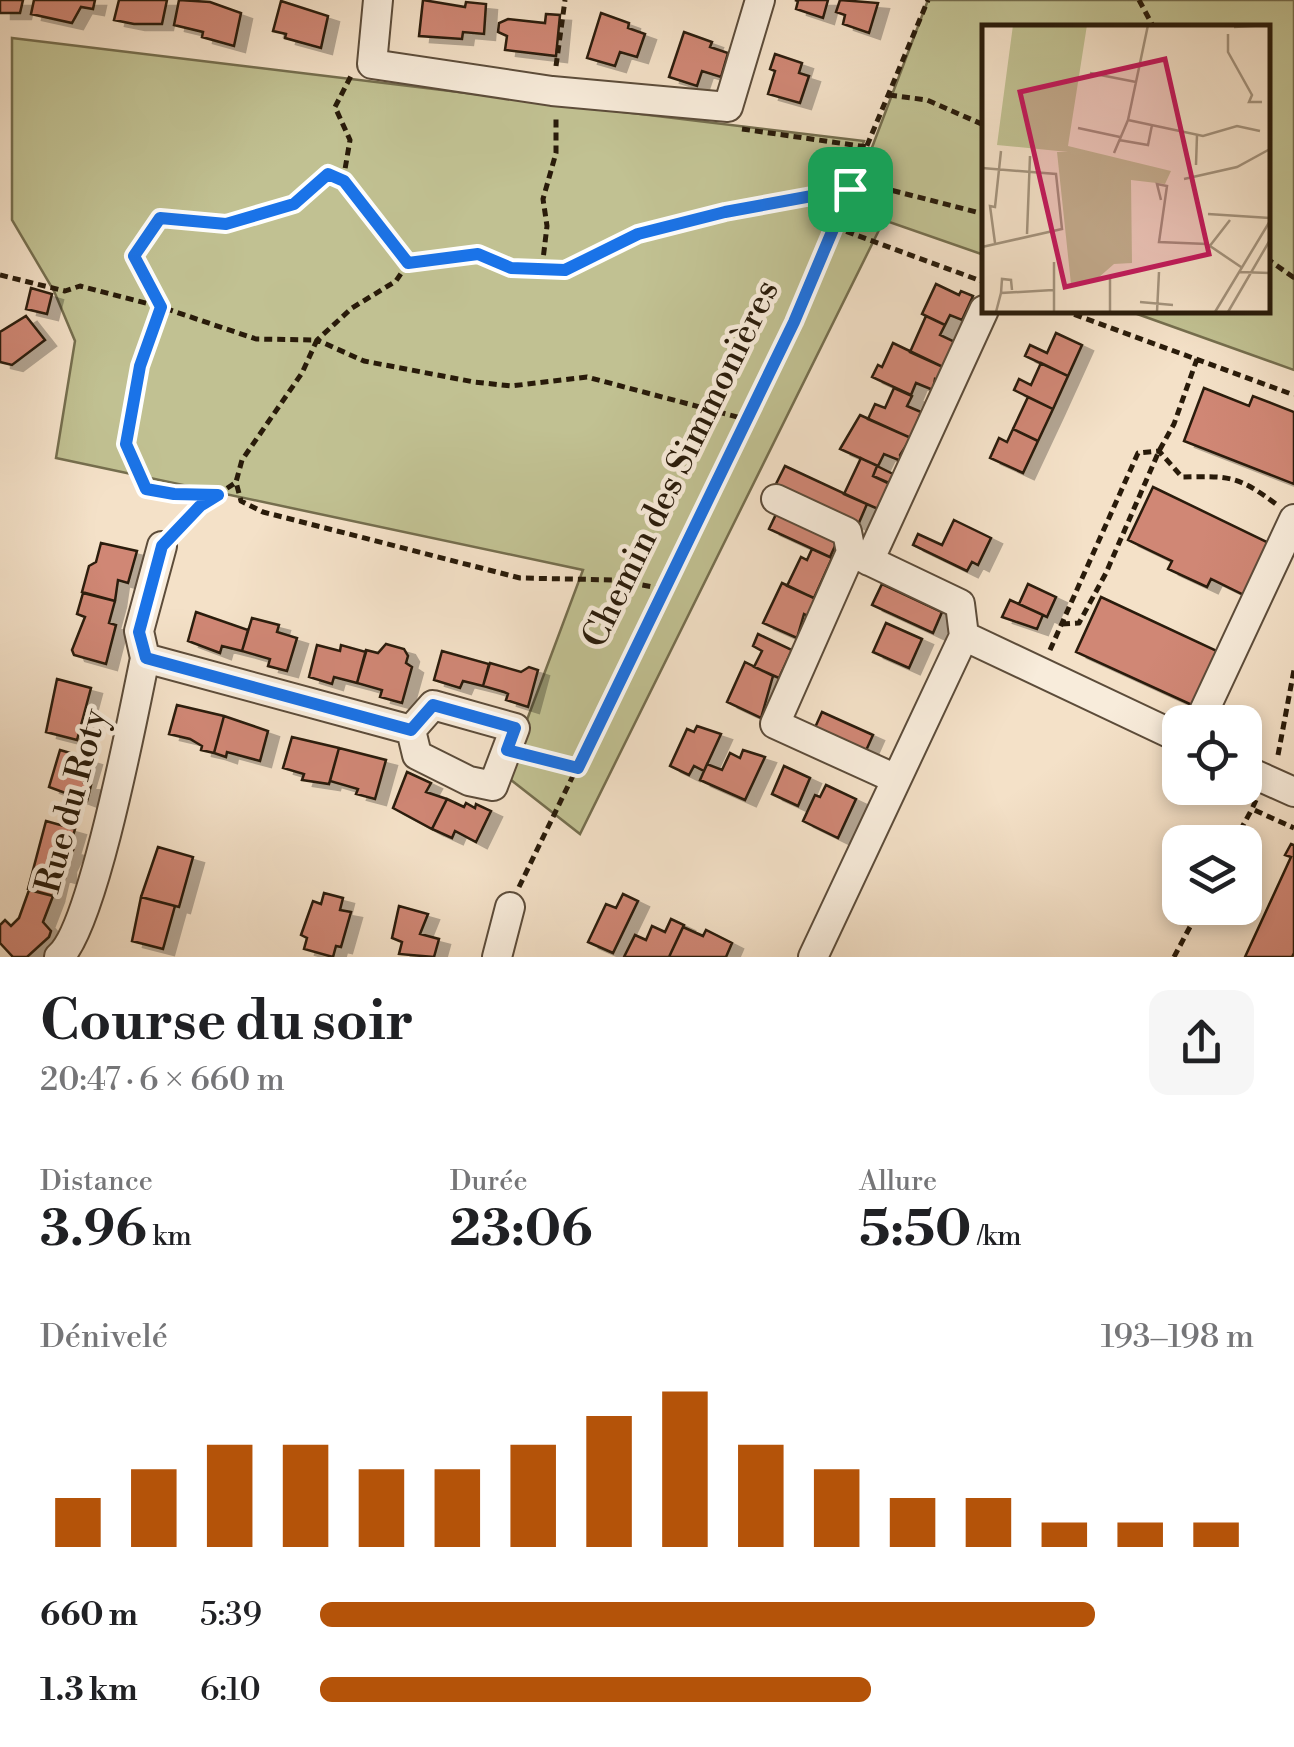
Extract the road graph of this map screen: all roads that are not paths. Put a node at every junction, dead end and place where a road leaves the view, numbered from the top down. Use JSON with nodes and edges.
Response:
{"nodes":[{"id":1,"x":378,"y":0,"type":"edge"},
{"id":2,"x":760,"y":0,"type":"edge"},
{"id":3,"x":983,"y":312,"type":"edge"},
{"id":4,"x":776,"y":499,"type":"dead end"},
{"id":5,"x":1286,"y":512,"type":"edge"},
{"id":6,"x":162,"y":546,"type":"road end"},
{"id":7,"x":860,"y":556,"type":"junction"},
{"id":8,"x":964,"y":636,"type":"junction"},
{"id":9,"x":146,"y":658,"type":"junction"},
{"id":10,"x":1206,"y":705,"type":"edge"},
{"id":11,"x":411,"y":730,"type":"junction"},
{"id":12,"x":1162,"y":730,"type":"edge"},
{"id":13,"x":1262,"y":778,"type":"edge"},
{"id":14,"x":896,"y":780,"type":"junction"},
{"id":15,"x":1294,"y":792,"type":"edge"},
{"id":16,"x":510,"y":907,"type":"road end"},
{"id":17,"x":59,"y":957,"type":"edge"},
{"id":18,"x":497,"y":957,"type":"edge"},
{"id":19,"x":813,"y":957,"type":"edge"}],
"edges":[{"from":1,"to":2,"type":"street"},
{"from":3,"to":7,"type":"street"},
{"from":4,"to":7,"type":"street"},
{"from":5,"to":10,"type":"street"},
{"from":6,"to":9,"type":"street","name":"Rue du Roty"},
{"from":7,"to":8,"type":"street"},
{"from":7,"to":14,"type":"street"},
{"from":8,"to":12,"type":"street"},
{"from":8,"to":14,"type":"street"},
{"from":9,"to":11,"type":"street"},
{"from":9,"to":17,"type":"street","name":"Rue du Roty"},
{"from":11,"to":11,"type":"street"},
{"from":13,"to":15,"type":"street"},
{"from":14,"to":19,"type":"street"},
{"from":16,"to":18,"type":"street"}]}
